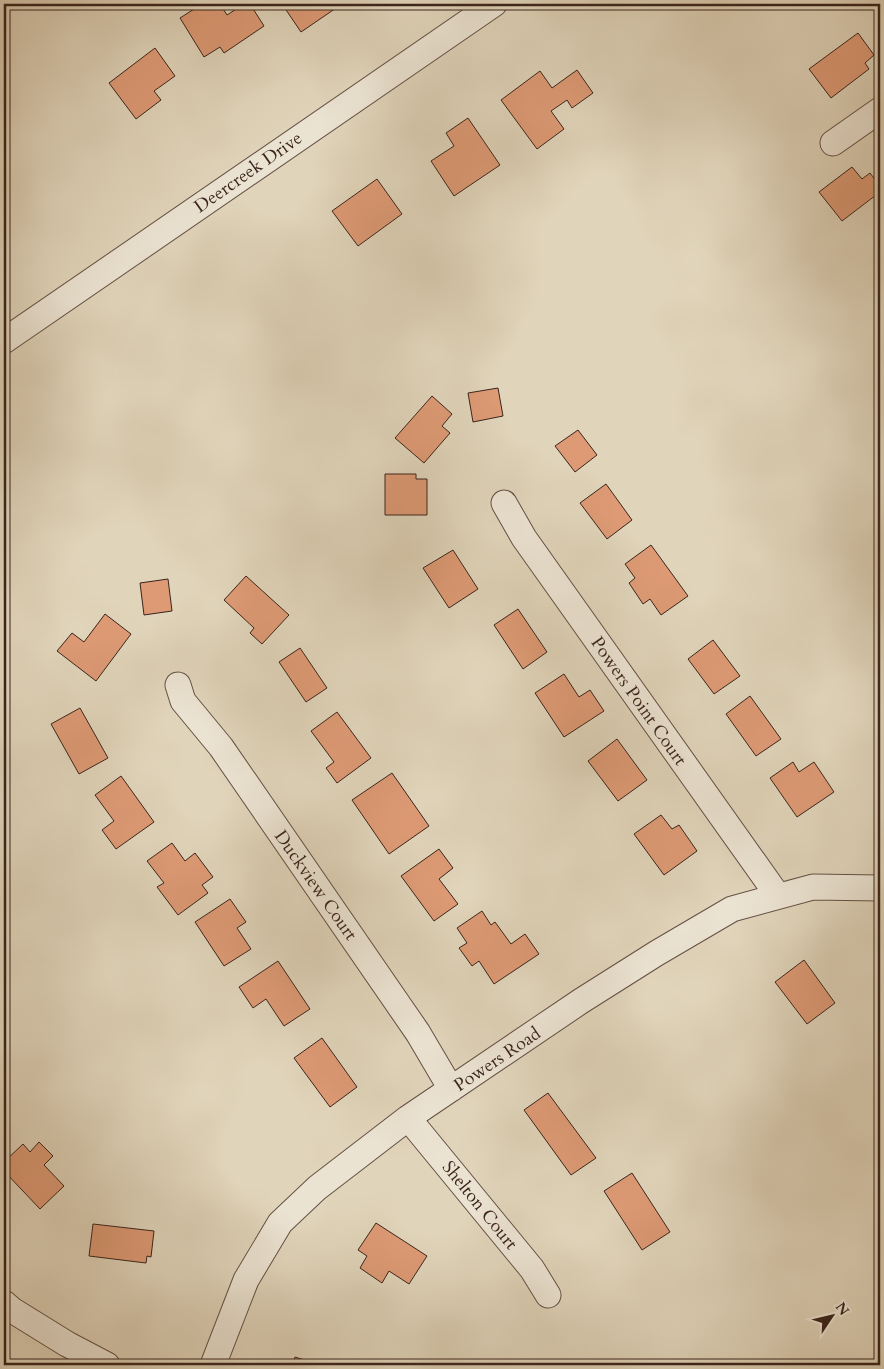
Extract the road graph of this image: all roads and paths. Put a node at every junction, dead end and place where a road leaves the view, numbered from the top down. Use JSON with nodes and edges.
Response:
{"nodes":[{"id":1,"x":494,"y":4,"type":"edge"},
{"id":2,"x":880,"y":110,"type":"edge"},
{"id":3,"x":833,"y":143,"type":"dead end"},
{"id":4,"x":4,"y":341,"type":"edge"},
{"id":5,"x":504,"y":502,"type":"dead end"},
{"id":6,"x":178,"y":685,"type":"dead end"},
{"id":7,"x":880,"y":888,"type":"edge"},
{"id":8,"x":778,"y":896,"type":"junction"},
{"id":9,"x":452,"y":1089,"type":"junction"},
{"id":10,"x":408,"y":1118,"type":"junction"},
{"id":11,"x":548,"y":1294,"type":"dead end"},
{"id":12,"x":4,"y":1304,"type":"edge"},
{"id":13,"x":107,"y":1365,"type":"edge"},
{"id":14,"x":214,"y":1365,"type":"edge"}],
"edges":[{"from":1,"to":4,"type":"street","name":"Deercreek Drive"},
{"from":2,"to":3,"type":"street"},
{"from":5,"to":8,"type":"street","name":"Powers Point Court"},
{"from":6,"to":9,"type":"street","name":"Duckview Court"},
{"from":7,"to":8,"type":"street","name":"Powers Road"},
{"from":8,"to":9,"type":"street","name":"Powers Road"},
{"from":9,"to":10,"type":"street","name":"Powers Road"},
{"from":10,"to":11,"type":"street","name":"Shelton Court"},
{"from":10,"to":14,"type":"street","name":"Powers Road"},
{"from":12,"to":13,"type":"street"}]}
